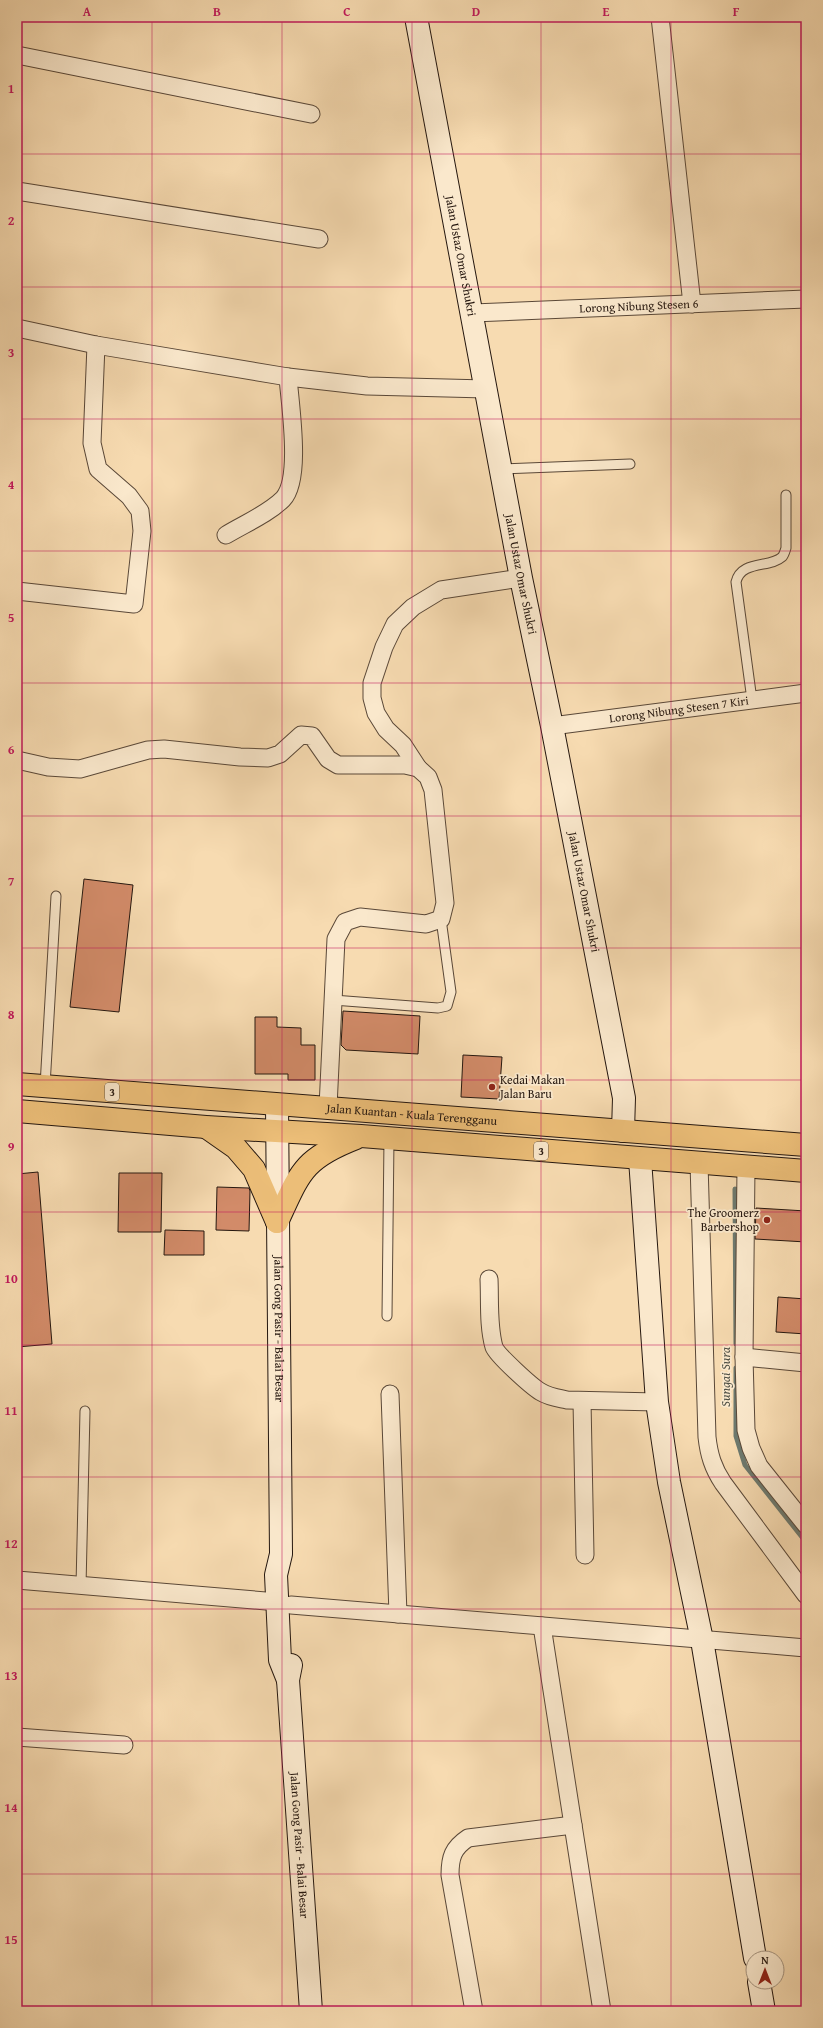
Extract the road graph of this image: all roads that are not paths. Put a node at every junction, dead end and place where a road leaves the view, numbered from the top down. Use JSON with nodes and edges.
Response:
{"nodes":[{"id":1,"x":416,"y":17,"type":"edge"},
{"id":2,"x":660,"y":17,"type":"edge"},
{"id":3,"x":17,"y":55,"type":"edge"},
{"id":4,"x":312,"y":114,"type":"dead end"},
{"id":5,"x":17,"y":191,"type":"edge"},
{"id":6,"x":319,"y":239,"type":"dead end"},
{"id":7,"x":806,"y":300,"type":"edge"},
{"id":8,"x":692,"y":304,"type":"junction"},
{"id":9,"x":473,"y":313,"type":"junction"},
{"id":10,"x":17,"y":328,"type":"edge"},
{"id":11,"x":96,"y":345,"type":"junction"},
{"id":12,"x":288,"y":378,"type":"junction"},
{"id":13,"x":486,"y":389,"type":"junction"},
{"id":14,"x":630,"y":464,"type":"dead end"},
{"id":15,"x":501,"y":469,"type":"junction"},
{"id":16,"x":786,"y":495,"type":"dead end"},
{"id":17,"x":226,"y":535,"type":"dead end"},
{"id":18,"x":521,"y":578,"type":"junction"},
{"id":19,"x":17,"y":592,"type":"edge"},
{"id":20,"x":806,"y":693,"type":"edge"},
{"id":21,"x":752,"y":700,"type":"junction"},
{"id":22,"x":552,"y":726,"type":"junction"},
{"id":23,"x":17,"y":760,"type":"edge"},
{"id":24,"x":418,"y":768,"type":"junction"},
{"id":25,"x":56,"y":896,"type":"dead end"},
{"id":26,"x":441,"y":919,"type":"junction"},
{"id":27,"x":333,"y":1000,"type":"junction"},
{"id":28,"x":17,"y":1084,"type":"edge"},
{"id":29,"x":45,"y":1087,"type":"junction"},
{"id":30,"x":277,"y":1105,"type":"junction"},
{"id":31,"x":328,"y":1107,"type":"junction"},
{"id":32,"x":17,"y":1111,"type":"edge"},
{"id":33,"x":206,"y":1127,"type":"junction"},
{"id":34,"x":623,"y":1131,"type":"junction"},
{"id":35,"x":277,"y":1132,"type":"junction"},
{"id":36,"x":361,"y":1136,"type":"junction"},
{"id":37,"x":389,"y":1139,"type":"junction"},
{"id":38,"x":806,"y":1145,"type":"edge"},
{"id":39,"x":640,"y":1158,"type":"junction"},
{"id":40,"x":699,"y":1163,"type":"junction"},
{"id":41,"x":746,"y":1167,"type":"junction"},
{"id":42,"x":806,"y":1171,"type":"edge"},
{"id":43,"x":277,"y":1222,"type":"junction"},
{"id":44,"x":489,"y":1279,"type":"dead end"},
{"id":45,"x":387,"y":1316,"type":"dead end"},
{"id":46,"x":744,"y":1357,"type":"junction"},
{"id":47,"x":806,"y":1363,"type":"edge"},
{"id":48,"x":390,"y":1394,"type":"dead end"},
{"id":49,"x":582,"y":1401,"type":"junction"},
{"id":50,"x":657,"y":1402,"type":"junction"},
{"id":51,"x":85,"y":1411,"type":"dead end"},
{"id":52,"x":806,"y":1525,"type":"edge"},
{"id":53,"x":585,"y":1555,"type":"dead end"},
{"id":54,"x":17,"y":1580,"type":"edge"},
{"id":55,"x":81,"y":1586,"type":"junction"},
{"id":56,"x":806,"y":1595,"type":"edge"},
{"id":57,"x":284,"y":1604,"type":"junction"},
{"id":58,"x":398,"y":1614,"type":"junction"},
{"id":59,"x":542,"y":1626,"type":"junction"},
{"id":60,"x":702,"y":1640,"type":"junction"},
{"id":61,"x":806,"y":1648,"type":"edge"},
{"id":62,"x":17,"y":1737,"type":"edge"},
{"id":63,"x":124,"y":1745,"type":"dead end"},
{"id":64,"x":573,"y":1825,"type":"junction"},
{"id":65,"x":754,"y":1950,"type":"edge"},
{"id":66,"x":760,"y":1990,"type":"edge"},
{"id":67,"x":311,"y":2011,"type":"edge"},
{"id":68,"x":474,"y":2011,"type":"edge"},
{"id":69,"x":602,"y":2011,"type":"edge"},
{"id":70,"x":764,"y":2011,"type":"edge"}],
"edges":[{"from":1,"to":9,"type":"street","name":"Jalan Ustaz Omar Shukri"},
{"from":2,"to":8,"type":"street"},
{"from":3,"to":4,"type":"street"},
{"from":5,"to":6,"type":"street"},
{"from":7,"to":8,"type":"street","name":"Lorong Nibung Stesen 6"},
{"from":8,"to":9,"type":"street","name":"Lorong Nibung Stesen 6"},
{"from":9,"to":13,"type":"street","name":"Jalan Ustaz Omar Shukri"},
{"from":10,"to":11,"type":"street"},
{"from":11,"to":12,"type":"street"},
{"from":11,"to":19,"type":"street"},
{"from":12,"to":13,"type":"street"},
{"from":12,"to":17,"type":"street"},
{"from":13,"to":15,"type":"street","name":"Jalan Ustaz Omar Shukri"},
{"from":14,"to":15,"type":"lane"},
{"from":15,"to":18,"type":"street","name":"Jalan Ustaz Omar Shukri"},
{"from":16,"to":21,"type":"lane"},
{"from":18,"to":22,"type":"street","name":"Jalan Ustaz Omar Shukri"},
{"from":18,"to":24,"type":"street"},
{"from":20,"to":21,"type":"street","name":"Lorong Nibung Stesen 7 Kiri"},
{"from":21,"to":22,"type":"street","name":"Lorong Nibung Stesen 7 Kiri"},
{"from":22,"to":34,"type":"street","name":"Jalan Ustaz Omar Shukri"},
{"from":23,"to":24,"type":"street"},
{"from":24,"to":26,"type":"street"},
{"from":25,"to":29,"type":"lane"},
{"from":26,"to":27,"type":"street"},
{"from":26,"to":27,"type":"lane"},
{"from":27,"to":31,"type":"street"},
{"from":28,"to":29,"type":"highway","name":"Jalan Kuantan - Kuala Terengganu","number":"3"},
{"from":29,"to":30,"type":"highway","name":"Jalan Kuantan - Kuala Terengganu","number":"3"},
{"from":30,"to":31,"type":"highway","name":"Jalan Kuantan - Kuala Terengganu","number":"3"},
{"from":30,"to":35,"type":"street","name":"Jalan Gong Pasir - Balai Besar"},
{"from":31,"to":34,"type":"highway","name":"Jalan Kuantan - Kuala Terengganu","number":"3"},
{"from":32,"to":33,"type":"highway","number":"3"},
{"from":33,"to":35,"type":"highway","number":"3"},
{"from":33,"to":43,"type":"highway"},
{"from":34,"to":38,"type":"highway","name":"Jalan Kuantan - Kuala Terengganu","number":"3"},
{"from":35,"to":36,"type":"highway","number":"3"},
{"from":35,"to":43,"type":"street","name":"Jalan Gong Pasir - Balai Besar"},
{"from":36,"to":37,"type":"highway","number":"3"},
{"from":36,"to":43,"type":"highway"},
{"from":37,"to":39,"type":"highway","number":"3"},
{"from":37,"to":45,"type":"lane"},
{"from":39,"to":40,"type":"highway","number":"3"},
{"from":39,"to":50,"type":"street"},
{"from":40,"to":41,"type":"highway","number":"3"},
{"from":40,"to":56,"type":"street"},
{"from":41,"to":42,"type":"highway","number":"3"},
{"from":41,"to":46,"type":"street"},
{"from":43,"to":57,"type":"street","name":"Jalan Gong Pasir - Balai Besar"},
{"from":44,"to":49,"type":"street"},
{"from":46,"to":47,"type":"street"},
{"from":46,"to":52,"type":"street"},
{"from":48,"to":58,"type":"street"},
{"from":49,"to":50,"type":"street"},
{"from":49,"to":53,"type":"street"},
{"from":50,"to":60,"type":"street"},
{"from":51,"to":55,"type":"lane"},
{"from":54,"to":55,"type":"street"},
{"from":55,"to":57,"type":"street"},
{"from":57,"to":58,"type":"street"},
{"from":57,"to":67,"type":"street","name":"Jalan Gong Pasir - Balai Besar"},
{"from":58,"to":59,"type":"street"},
{"from":59,"to":60,"type":"street"},
{"from":59,"to":64,"type":"street"},
{"from":60,"to":61,"type":"street"},
{"from":60,"to":65,"type":"street"},
{"from":62,"to":63,"type":"street"},
{"from":64,"to":68,"type":"street"},
{"from":64,"to":69,"type":"street"},
{"from":66,"to":70,"type":"street"}]}
